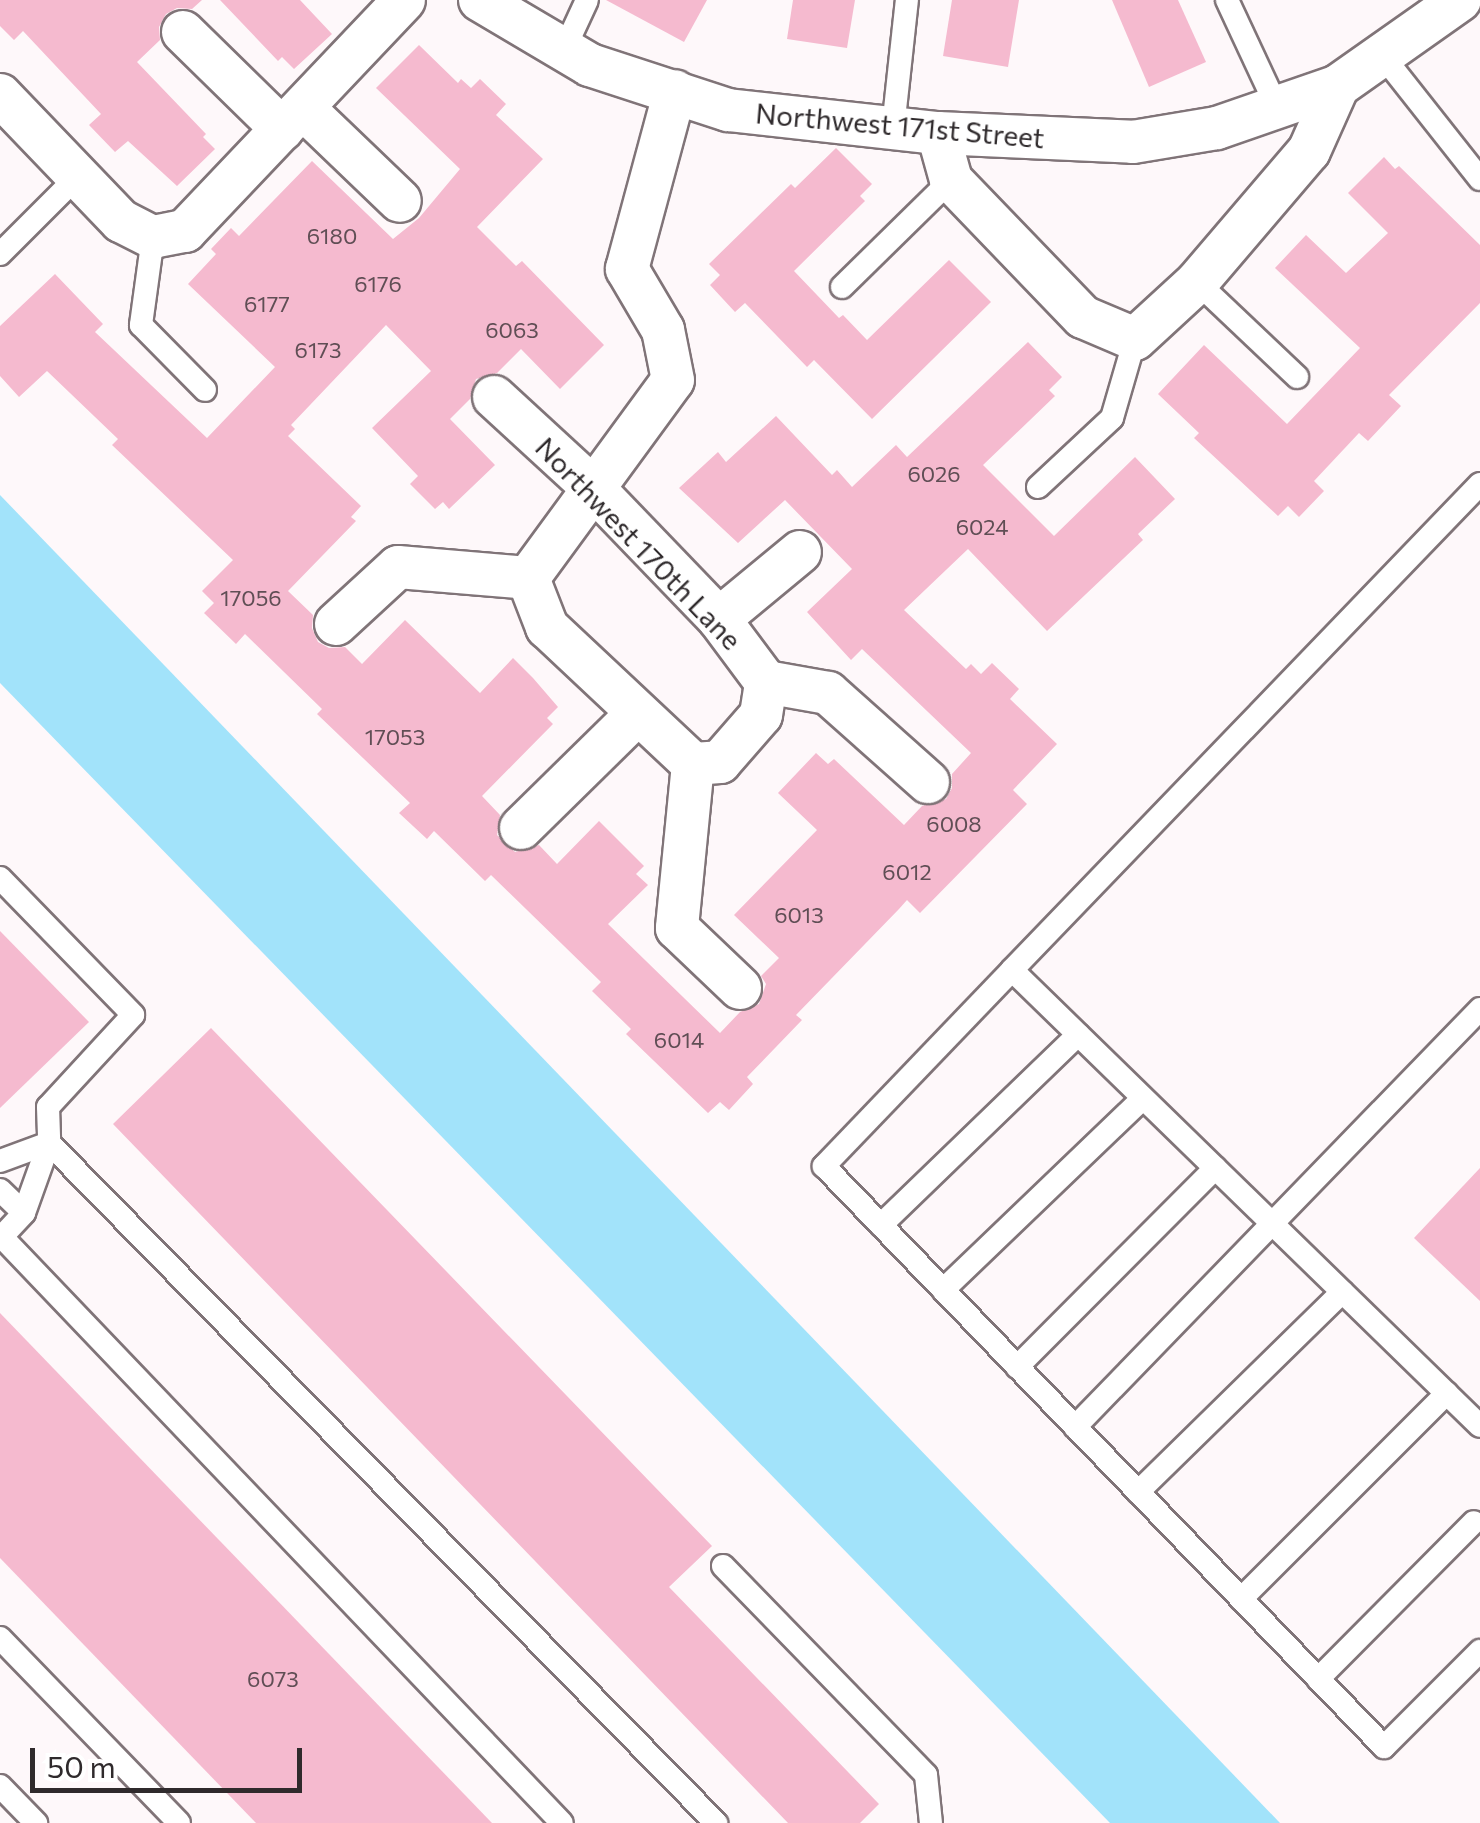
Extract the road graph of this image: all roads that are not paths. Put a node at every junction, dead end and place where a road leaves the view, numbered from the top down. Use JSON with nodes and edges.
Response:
{"nodes":[{"id":1,"x":404,"y":0,"type":"edge"},
{"id":2,"x":480,"y":0,"type":"edge"},
{"id":3,"x":588,"y":0,"type":"edge"},
{"id":4,"x":907,"y":0,"type":"edge"},
{"id":5,"x":1227,"y":0,"type":"edge"},
{"id":6,"x":1460,"y":0,"type":"edge"},
{"id":7,"x":183,"y":32,"type":"dead end"},
{"id":8,"x":564,"y":50,"type":"junction"},
{"id":9,"x":1382,"y":55,"type":"junction"},
{"id":10,"x":1338,"y":86,"type":"junction"},
{"id":11,"x":675,"y":92,"type":"junction"},
{"id":12,"x":0,"y":95,"type":"edge"},
{"id":13,"x":1277,"y":107,"type":"junction"},
{"id":14,"x":292,"y":118,"type":"junction"},
{"id":15,"x":893,"y":128,"type":"junction"},
{"id":16,"x":938,"y":133,"type":"junction"},
{"id":17,"x":78,"y":176,"type":"junction"},
{"id":18,"x":1480,"y":179,"type":"edge"},
{"id":19,"x":952,"y":180,"type":"junction"},
{"id":20,"x":400,"y":201,"type":"dead end"},
{"id":21,"x":153,"y":237,"type":"junction"},
{"id":22,"x":0,"y":254,"type":"edge"},
{"id":23,"x":1197,"y":282,"type":"junction"},
{"id":24,"x":842,"y":288,"type":"dead end"},
{"id":25,"x":1135,"y":339,"type":"junction"},
{"id":26,"x":1297,"y":376,"type":"dead end"},
{"id":27,"x":205,"y":390,"type":"dead end"},
{"id":28,"x":494,"y":397,"type":"dead end"},
{"id":29,"x":1480,"y":484,"type":"edge"},
{"id":30,"x":1038,"y":487,"type":"dead end"},
{"id":31,"x":593,"y":488,"type":"junction"},
{"id":32,"x":800,"y":552,"type":"dead end"},
{"id":33,"x":528,"y":578,"type":"junction"},
{"id":34,"x":720,"y":619,"type":"junction"},
{"id":35,"x":336,"y":624,"type":"dead end"},
{"id":36,"x":766,"y":682,"type":"junction"},
{"id":37,"x":636,"y":715,"type":"junction"},
{"id":38,"x":693,"y":764,"type":"junction"},
{"id":39,"x":928,"y":782,"type":"dead end"},
{"id":40,"x":521,"y":828,"type":"dead end"},
{"id":41,"x":0,"y":878,"type":"edge"},
{"id":42,"x":1012,"y":970,"type":"junction"},
{"id":43,"x":740,"y":988,"type":"dead end"},
{"id":44,"x":1480,"y":1009,"type":"edge"},
{"id":45,"x":1078,"y":1034,"type":"junction"},
{"id":46,"x":1143,"y":1098,"type":"junction"},
{"id":47,"x":49,"y":1143,"type":"junction"},
{"id":48,"x":0,"y":1161,"type":"edge"},
{"id":49,"x":1215,"y":1168,"type":"junction"},
{"id":50,"x":0,"y":1190,"type":"edge"},
{"id":51,"x":24,"y":1213,"type":"junction"},
{"id":52,"x":1272,"y":1223,"type":"junction"},
{"id":53,"x":880,"y":1226,"type":"junction"},
{"id":54,"x":1,"y":1237,"type":"edge"},
{"id":55,"x":943,"y":1290,"type":"junction"},
{"id":56,"x":1342,"y":1292,"type":"junction"},
{"id":57,"x":1017,"y":1367,"type":"junction"},
{"id":58,"x":1447,"y":1393,"type":"junction"},
{"id":59,"x":1480,"y":1426,"type":"edge"},
{"id":60,"x":1075,"y":1427,"type":"junction"},
{"id":61,"x":1138,"y":1492,"type":"junction"},
{"id":62,"x":1474,"y":1522,"type":"dead end"},
{"id":63,"x":723,"y":1566,"type":"dead end"},
{"id":64,"x":1242,"y":1599,"type":"junction"},
{"id":65,"x":0,"y":1638,"type":"edge"},
{"id":66,"x":1480,"y":1651,"type":"edge"},
{"id":67,"x":1318,"y":1679,"type":"junction"},
{"id":68,"x":0,"y":1786,"type":"edge"},
{"id":69,"x":36,"y":1823,"type":"edge"},
{"id":70,"x":179,"y":1823,"type":"edge"},
{"id":71,"x":562,"y":1823,"type":"edge"},
{"id":72,"x":716,"y":1823,"type":"edge"},
{"id":73,"x":931,"y":1823,"type":"edge"}],
"edges":[{"from":1,"to":14,"type":"street"},
{"from":2,"to":8,"type":"street","name":"Northwest 171st Street"},
{"from":3,"to":8,"type":"lane"},
{"from":4,"to":15,"type":"lane"},
{"from":5,"to":13,"type":"lane"},
{"from":6,"to":9,"type":"street"},
{"from":7,"to":14,"type":"street"},
{"from":8,"to":11,"type":"street","name":"Northwest 171st Street"},
{"from":9,"to":10,"type":"street"},
{"from":9,"to":18,"type":"lane"},
{"from":10,"to":13,"type":"street","name":"Northwest 171st Street"},
{"from":10,"to":23,"type":"street"},
{"from":11,"to":15,"type":"street","name":"Northwest 171st Street"},
{"from":11,"to":31,"type":"street"},
{"from":12,"to":17,"type":"street"},
{"from":13,"to":16,"type":"street","name":"Northwest 171st Street"},
{"from":14,"to":20,"type":"street"},
{"from":14,"to":21,"type":"street"},
{"from":15,"to":16,"type":"street","name":"Northwest 171st Street"},
{"from":16,"to":19,"type":"street"},
{"from":17,"to":21,"type":"street"},
{"from":17,"to":22,"type":"lane"},
{"from":19,"to":24,"type":"lane"},
{"from":19,"to":25,"type":"street"},
{"from":21,"to":27,"type":"lane"},
{"from":23,"to":25,"type":"street"},
{"from":23,"to":26,"type":"lane"},
{"from":25,"to":30,"type":"lane"},
{"from":28,"to":31,"type":"street","name":"Northwest 170th Lane"},
{"from":29,"to":42,"type":"lane"},
{"from":31,"to":33,"type":"street"},
{"from":31,"to":34,"type":"street","name":"Northwest 170th Lane"},
{"from":32,"to":34,"type":"street"},
{"from":33,"to":35,"type":"street"},
{"from":33,"to":37,"type":"street"},
{"from":34,"to":36,"type":"street","name":"Northwest 170th Lane"},
{"from":36,"to":38,"type":"street"},
{"from":36,"to":39,"type":"street"},
{"from":37,"to":38,"type":"street"},
{"from":37,"to":40,"type":"street"},
{"from":38,"to":43,"type":"street"},
{"from":41,"to":47,"type":"lane"},
{"from":42,"to":45,"type":"lane"},
{"from":42,"to":53,"type":"lane"},
{"from":44,"to":52,"type":"lane"},
{"from":45,"to":46,"type":"lane"},
{"from":45,"to":53,"type":"lane"},
{"from":46,"to":49,"type":"lane"},
{"from":46,"to":55,"type":"lane"},
{"from":47,"to":48,"type":"lane"},
{"from":47,"to":51,"type":"lane"},
{"from":47,"to":72,"type":"lane"},
{"from":49,"to":52,"type":"lane"},
{"from":49,"to":57,"type":"lane"},
{"from":50,"to":51,"type":"lane"},
{"from":51,"to":54,"type":"lane"},
{"from":52,"to":56,"type":"lane"},
{"from":52,"to":60,"type":"lane"},
{"from":53,"to":55,"type":"lane"},
{"from":54,"to":71,"type":"lane"},
{"from":55,"to":57,"type":"lane"},
{"from":56,"to":58,"type":"lane"},
{"from":56,"to":61,"type":"lane"},
{"from":57,"to":60,"type":"lane"},
{"from":58,"to":59,"type":"lane"},
{"from":58,"to":64,"type":"lane"},
{"from":60,"to":61,"type":"lane"},
{"from":61,"to":64,"type":"lane"},
{"from":62,"to":67,"type":"lane"},
{"from":63,"to":73,"type":"lane"},
{"from":64,"to":67,"type":"lane"},
{"from":65,"to":70,"type":"lane"},
{"from":66,"to":67,"type":"lane"},
{"from":68,"to":69,"type":"lane"}]}
